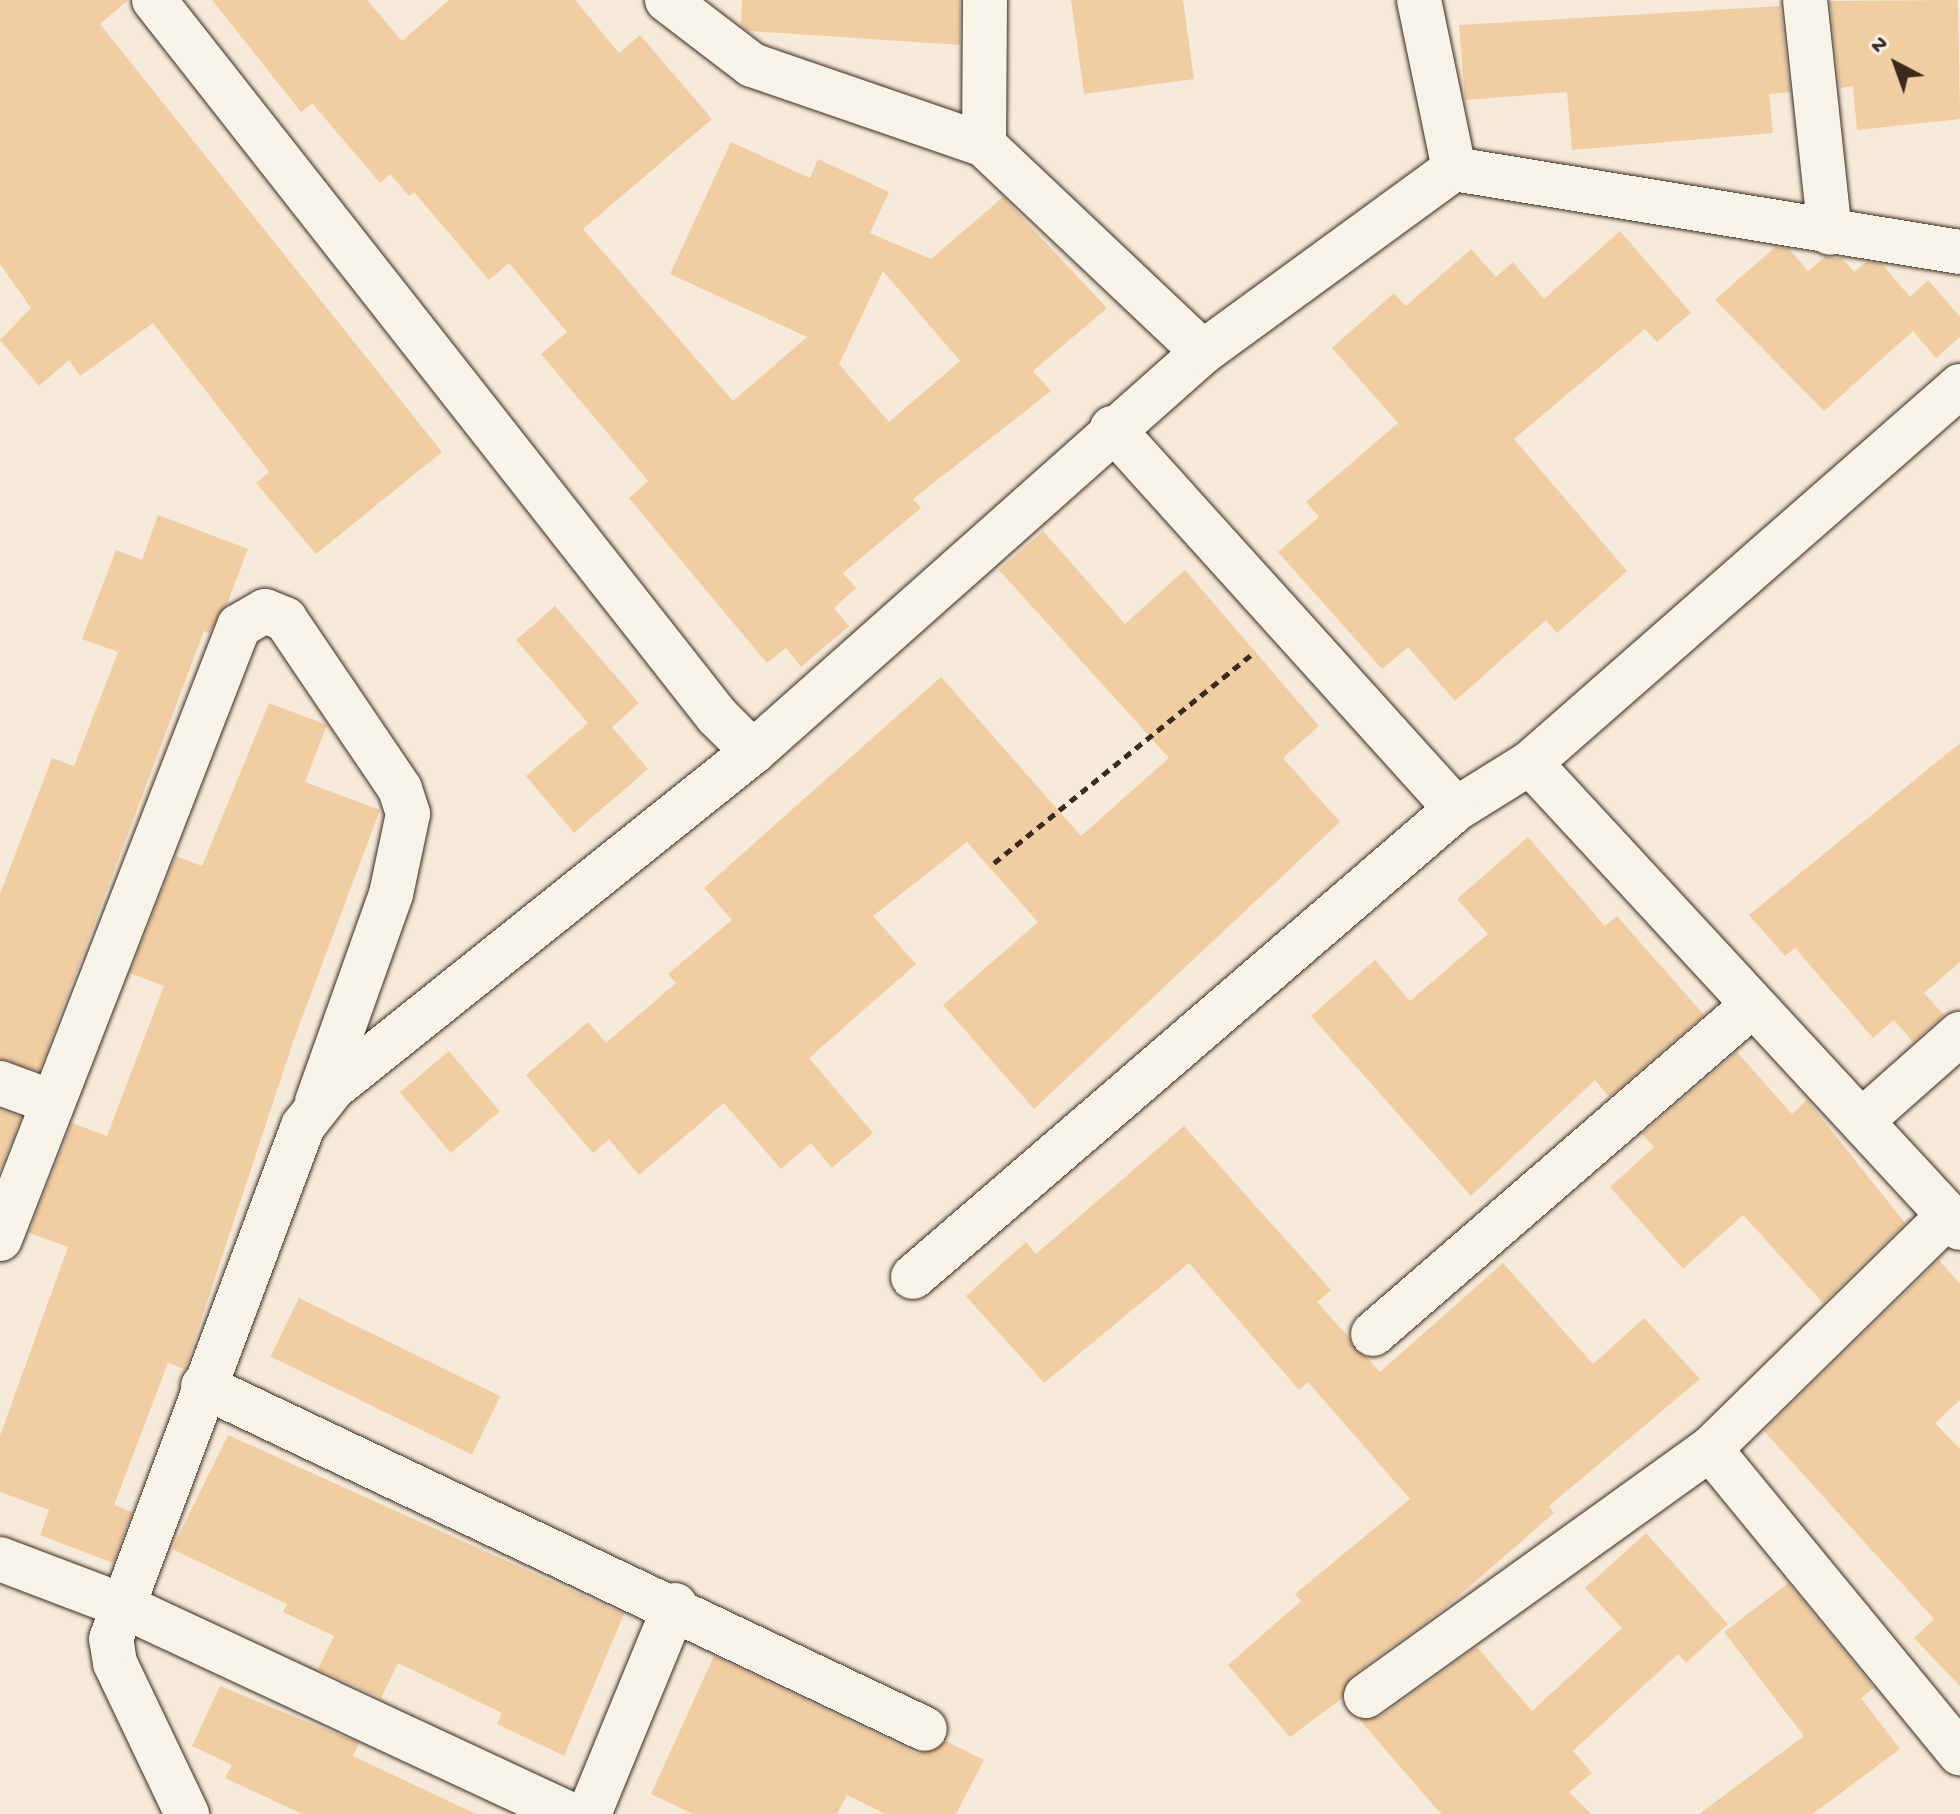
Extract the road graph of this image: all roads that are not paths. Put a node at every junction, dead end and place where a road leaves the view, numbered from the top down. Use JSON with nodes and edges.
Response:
{"nodes":[{"id":1,"x":154,"y":0,"type":"edge"},
{"id":2,"x":667,"y":0,"type":"edge"},
{"id":3,"x":985,"y":0,"type":"edge"},
{"id":4,"x":1419,"y":0,"type":"edge"},
{"id":5,"x":1805,"y":0,"type":"edge"},
{"id":6,"x":984,"y":145,"type":"junction"},
{"id":7,"x":1454,"y":169,"type":"junction"},
{"id":8,"x":1830,"y":233,"type":"junction"},
{"id":9,"x":1960,"y":252,"type":"edge"},
{"id":10,"x":1203,"y":352,"type":"junction"},
{"id":11,"x":1960,"y":386,"type":"edge"},
{"id":12,"x":1112,"y":428,"type":"junction"},
{"id":13,"x":753,"y":752,"type":"junction"},
{"id":14,"x":1530,"y":763,"type":"junction"},
{"id":15,"x":1456,"y":809,"type":"junction"},
{"id":16,"x":1750,"y":1008,"type":"junction"},
{"id":17,"x":1960,"y":1034,"type":"edge"},
{"id":18,"x":0,"y":1083,"type":"edge"},
{"id":19,"x":52,"y":1102,"type":"junction"},
{"id":20,"x":316,"y":1106,"type":"junction"},
{"id":21,"x":1865,"y":1118,"type":"junction"},
{"id":22,"x":1954,"y":1222,"type":"edge"},
{"id":23,"x":0,"y":1239,"type":"edge"},
{"id":24,"x":913,"y":1277,"type":"dead end"},
{"id":25,"x":1373,"y":1334,"type":"dead end"},
{"id":26,"x":203,"y":1386,"type":"junction"},
{"id":27,"x":1710,"y":1449,"type":"junction"},
{"id":28,"x":0,"y":1559,"type":"edge"},
{"id":29,"x":121,"y":1605,"type":"junction"},
{"id":30,"x":675,"y":1605,"type":"junction"},
{"id":31,"x":1366,"y":1696,"type":"dead end"},
{"id":32,"x":925,"y":1729,"type":"dead end"},
{"id":33,"x":1960,"y":1753,"type":"edge"},
{"id":34,"x":187,"y":1814,"type":"edge"},
{"id":35,"x":570,"y":1814,"type":"edge"},
{"id":36,"x":589,"y":1814,"type":"edge"}],
"edges":[{"from":1,"to":13,"type":"street"},
{"from":2,"to":6,"type":"street"},
{"from":3,"to":6,"type":"street"},
{"from":4,"to":7,"type":"street"},
{"from":5,"to":8,"type":"street"},
{"from":6,"to":10,"type":"street"},
{"from":7,"to":8,"type":"street"},
{"from":7,"to":10,"type":"street"},
{"from":8,"to":9,"type":"street"},
{"from":10,"to":12,"type":"street"},
{"from":11,"to":14,"type":"street"},
{"from":12,"to":13,"type":"street"},
{"from":12,"to":15,"type":"street"},
{"from":13,"to":20,"type":"street"},
{"from":14,"to":15,"type":"street"},
{"from":14,"to":16,"type":"street"},
{"from":15,"to":24,"type":"street"},
{"from":16,"to":21,"type":"street"},
{"from":16,"to":25,"type":"street"},
{"from":17,"to":21,"type":"street"},
{"from":18,"to":19,"type":"street"},
{"from":19,"to":20,"type":"street"},
{"from":19,"to":23,"type":"street"},
{"from":20,"to":26,"type":"street"},
{"from":21,"to":22,"type":"street"},
{"from":22,"to":27,"type":"street"},
{"from":26,"to":29,"type":"street"},
{"from":26,"to":30,"type":"street"},
{"from":27,"to":31,"type":"street"},
{"from":27,"to":33,"type":"street"},
{"from":28,"to":29,"type":"street"},
{"from":29,"to":34,"type":"street"},
{"from":29,"to":35,"type":"street"},
{"from":30,"to":32,"type":"street"},
{"from":30,"to":36,"type":"street"}]}
